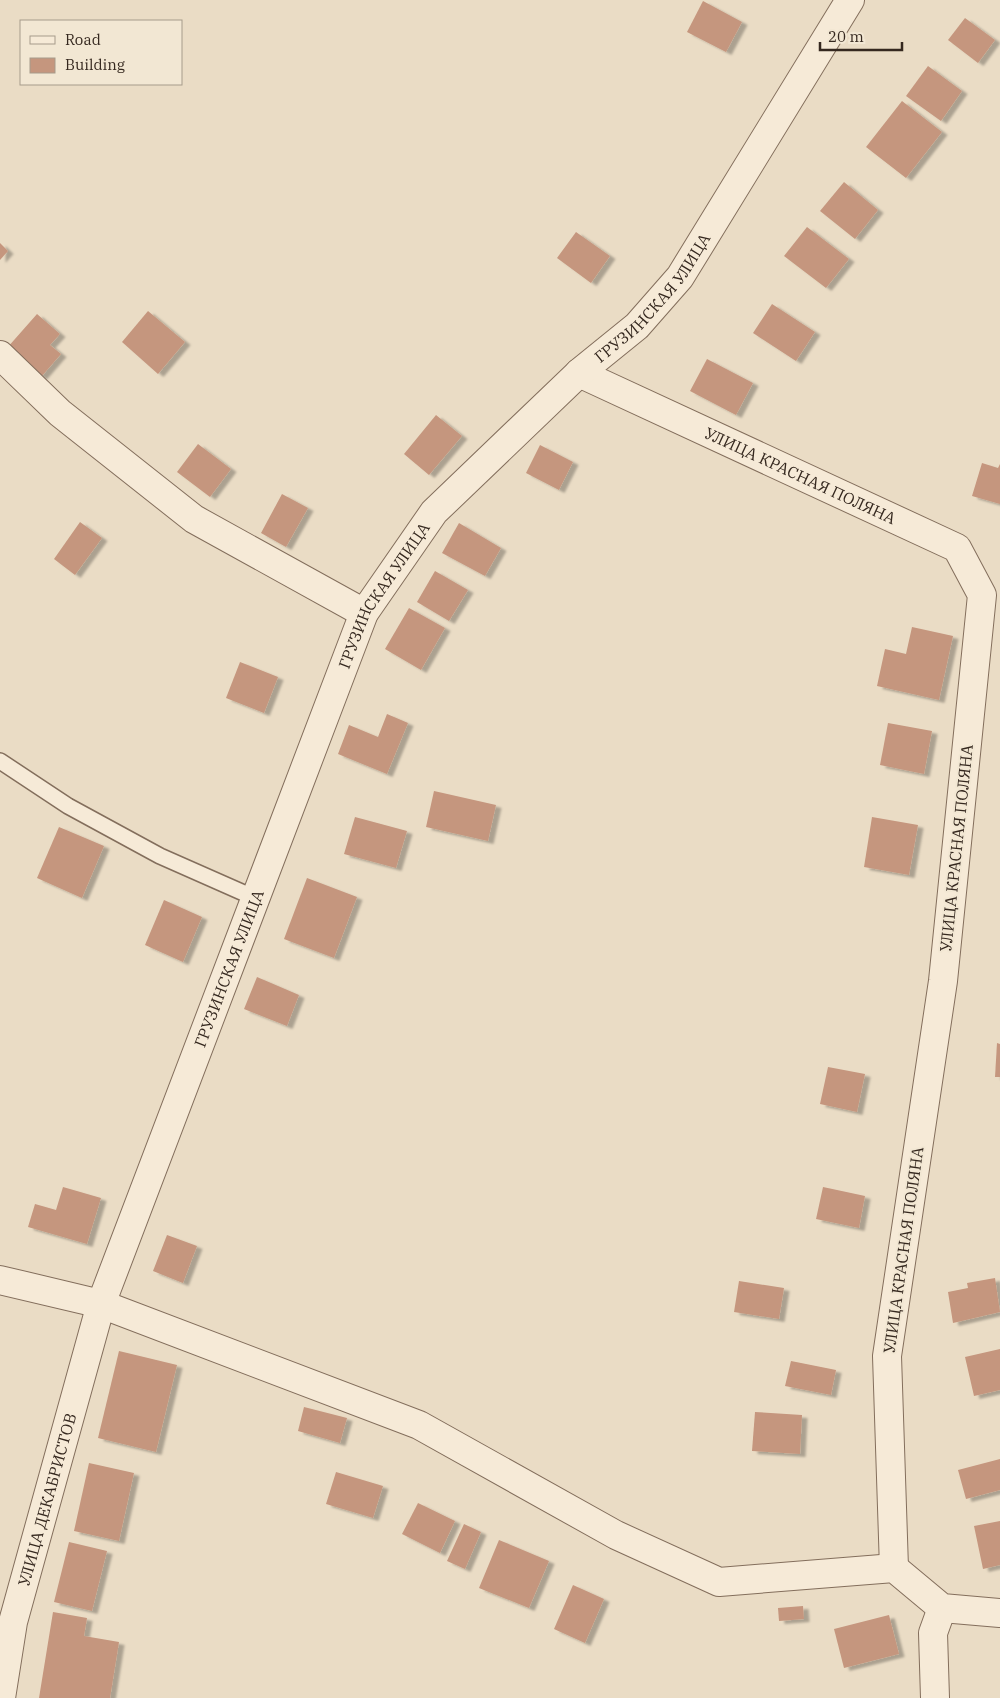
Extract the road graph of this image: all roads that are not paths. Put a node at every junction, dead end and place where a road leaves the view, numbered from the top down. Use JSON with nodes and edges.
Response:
{"nodes":[{"id":1,"x":850,"y":0,"type":"edge"},
{"id":2,"x":0,"y":355,"type":"edge"},
{"id":3,"x":579,"y":373,"type":"junction"},
{"id":4,"x":364,"y":613,"type":"junction"},
{"id":5,"x":0,"y":760,"type":"edge"},
{"id":6,"x":255,"y":898,"type":"junction"},
{"id":7,"x":0,"y":1280,"type":"edge"},
{"id":8,"x":101,"y":1304,"type":"junction"},
{"id":9,"x":894,"y":1568,"type":"junction"},
{"id":10,"x":942,"y":1608,"type":"junction"},
{"id":11,"x":1000,"y":1614,"type":"edge"},
{"id":12,"x":1,"y":1698,"type":"edge"},
{"id":13,"x":935,"y":1698,"type":"edge"}],
"edges":[{"from":1,"to":3,"type":"street","name":"ГРУЗИНСКАЯ УЛИЦА"},
{"from":2,"to":4,"type":"street"},
{"from":3,"to":4,"type":"street","name":"ГРУЗИНСКАЯ УЛИЦА"},
{"from":3,"to":9,"type":"street","name":"УЛИЦА КРАСНАЯ ПОЛЯНА"},
{"from":4,"to":6,"type":"street","name":"ГРУЗИНСКАЯ УЛИЦА"},
{"from":5,"to":6,"type":"lane"},
{"from":6,"to":8,"type":"street","name":"ГРУЗИНСКАЯ УЛИЦА"},
{"from":7,"to":8,"type":"street"},
{"from":8,"to":9,"type":"street"},
{"from":8,"to":12,"type":"street","name":"УЛИЦА ДЕКАБРИСТОВ"},
{"from":9,"to":10,"type":"street"},
{"from":10,"to":11,"type":"street"},
{"from":10,"to":13,"type":"street"}]}
